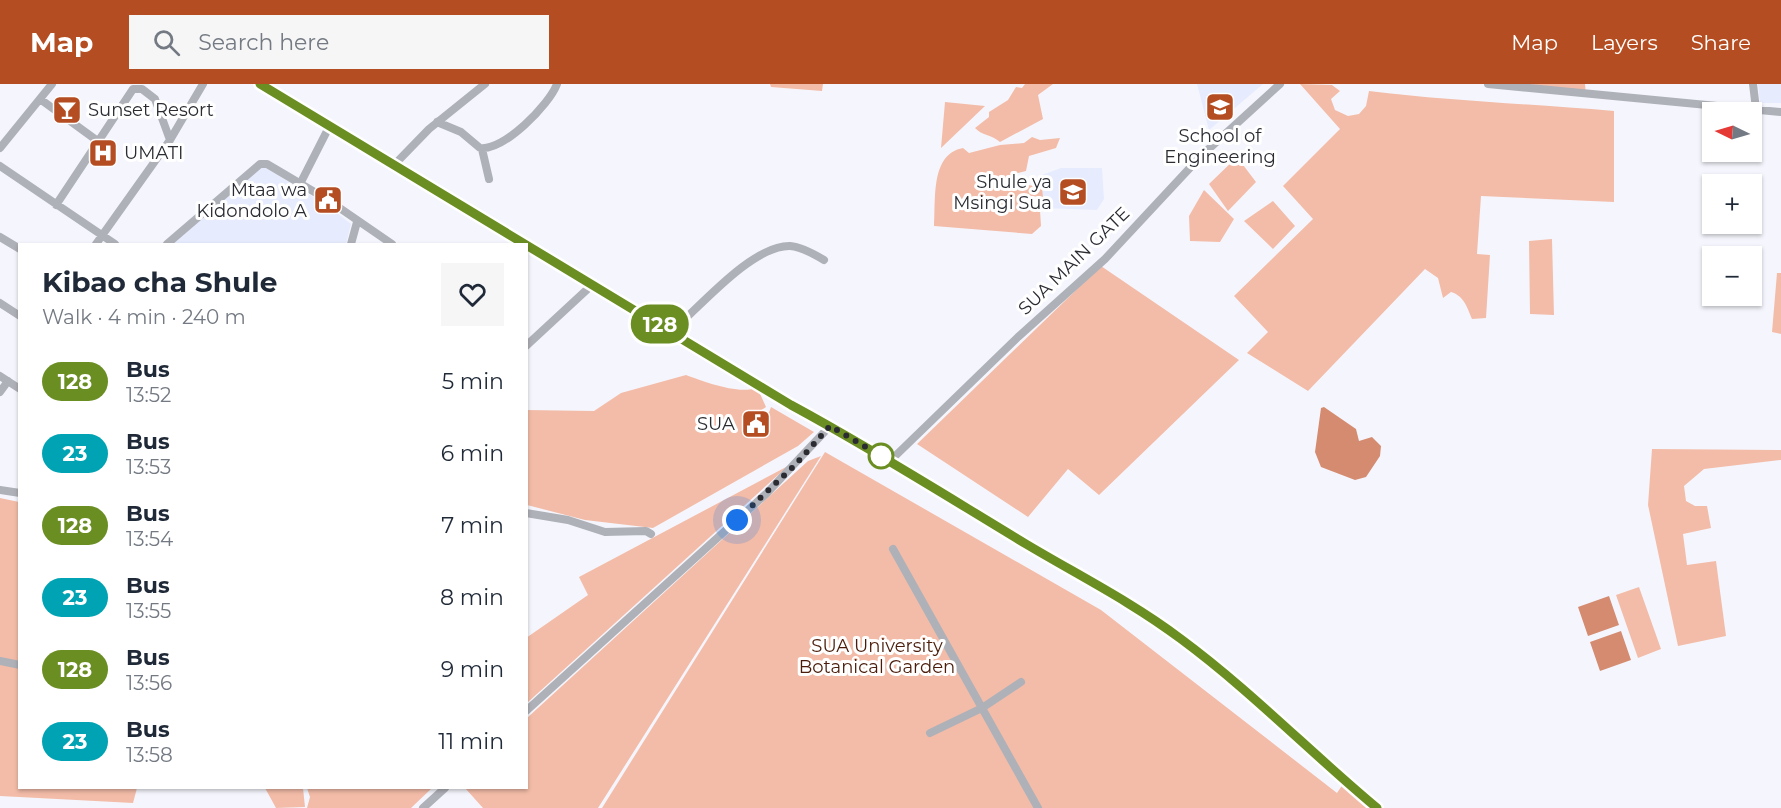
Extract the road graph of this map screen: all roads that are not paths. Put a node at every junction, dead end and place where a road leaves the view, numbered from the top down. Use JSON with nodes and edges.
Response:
{"nodes":[{"id":1,"x":52,"y":84,"type":"edge"},
{"id":2,"x":203,"y":84,"type":"edge"},
{"id":3,"x":260,"y":84,"type":"edge"},
{"id":4,"x":485,"y":84,"type":"edge"},
{"id":5,"x":558,"y":84,"type":"edge"},
{"id":6,"x":1280,"y":84,"type":"edge"},
{"id":7,"x":1488,"y":84,"type":"edge"},
{"id":8,"x":1753,"y":84,"type":"edge"},
{"id":9,"x":40,"y":99,"type":"junction"},
{"id":10,"x":1755,"y":102,"type":"edge"},
{"id":11,"x":1702,"y":105,"type":"edge"},
{"id":12,"x":1762,"y":110,"type":"edge"},
{"id":13,"x":1781,"y":112,"type":"edge"},
{"id":14,"x":437,"y":122,"type":"junction"},
{"id":15,"x":329,"y":127,"type":"junction"},
{"id":16,"x":170,"y":140,"type":"junction"},
{"id":17,"x":99,"y":142,"type":"junction"},
{"id":18,"x":0,"y":147,"type":"edge"},
{"id":19,"x":482,"y":149,"type":"junction"},
{"id":20,"x":395,"y":164,"type":"junction"},
{"id":21,"x":0,"y":166,"type":"edge"},
{"id":22,"x":489,"y":179,"type":"dead end"},
{"id":23,"x":300,"y":184,"type":"junction"},
{"id":24,"x":56,"y":205,"type":"junction"},
{"id":25,"x":357,"y":222,"type":"junction"},
{"id":26,"x":102,"y":236,"type":"junction"},
{"id":27,"x":0,"y":237,"type":"edge"},
{"id":28,"x":97,"y":243,"type":"edge"},
{"id":29,"x":113,"y":243,"type":"edge"},
{"id":30,"x":168,"y":243,"type":"edge"},
{"id":31,"x":351,"y":243,"type":"edge"},
{"id":32,"x":390,"y":243,"type":"edge"},
{"id":33,"x":525,"y":243,"type":"edge"},
{"id":34,"x":528,"y":245,"type":"edge"},
{"id":35,"x":18,"y":248,"type":"edge"},
{"id":36,"x":824,"y":260,"type":"dead end"},
{"id":37,"x":593,"y":284,"type":"junction"},
{"id":38,"x":0,"y":303,"type":"edge"},
{"id":39,"x":18,"y":315,"type":"edge"},
{"id":40,"x":672,"y":331,"type":"junction"},
{"id":41,"x":528,"y":344,"type":"edge"},
{"id":42,"x":4,"y":378,"type":"edge"},
{"id":43,"x":18,"y":388,"type":"edge"},
{"id":44,"x":0,"y":392,"type":"edge"},
{"id":45,"x":830,"y":426,"type":"junction"},
{"id":46,"x":890,"y":461,"type":"junction"},
{"id":47,"x":0,"y":490,"type":"edge"},
{"id":48,"x":18,"y":493,"type":"edge"},
{"id":49,"x":528,"y":514,"type":"edge"},
{"id":50,"x":651,"y":534,"type":"dead end"},
{"id":51,"x":893,"y":549,"type":"dead end"},
{"id":52,"x":0,"y":661,"type":"edge"},
{"id":53,"x":18,"y":665,"type":"edge"},
{"id":54,"x":1021,"y":682,"type":"dead end"},
{"id":55,"x":982,"y":708,"type":"junction"},
{"id":56,"x":528,"y":709,"type":"edge"},
{"id":57,"x":930,"y":733,"type":"dead end"},
{"id":58,"x":444,"y":789,"type":"edge"},
{"id":59,"x":423,"y":808,"type":"edge"},
{"id":60,"x":1038,"y":808,"type":"edge"},
{"id":61,"x":1377,"y":808,"type":"edge"}],
"edges":[{"from":1,"to":9,"type":"street"},
{"from":2,"to":16,"type":"street"},
{"from":3,"to":15,"type":"main road"},
{"from":4,"to":14,"type":"street"},
{"from":5,"to":19,"type":"street"},
{"from":6,"to":46,"type":"street","name":"SUA MAIN GATE"},
{"from":7,"to":11,"type":"street"},
{"from":8,"to":10,"type":"street"},
{"from":9,"to":17,"type":"street"},
{"from":9,"to":18,"type":"street"},
{"from":12,"to":13,"type":"street"},
{"from":14,"to":19,"type":"street"},
{"from":14,"to":20,"type":"street"},
{"from":15,"to":20,"type":"main road"},
{"from":15,"to":23,"type":"street"},
{"from":16,"to":17,"type":"street"},
{"from":16,"to":26,"type":"street"},
{"from":17,"to":24,"type":"street"},
{"from":19,"to":22,"type":"street"},
{"from":20,"to":33,"type":"main road"},
{"from":21,"to":24,"type":"street"},
{"from":23,"to":25,"type":"street"},
{"from":23,"to":30,"type":"street"},
{"from":24,"to":26,"type":"street"},
{"from":25,"to":31,"type":"street"},
{"from":25,"to":32,"type":"street"},
{"from":26,"to":28,"type":"street"},
{"from":26,"to":29,"type":"street"},
{"from":27,"to":35,"type":"street"},
{"from":34,"to":37,"type":"main road"},
{"from":36,"to":40,"type":"street"},
{"from":37,"to":40,"type":"main road"},
{"from":37,"to":41,"type":"street"},
{"from":38,"to":39,"type":"street"},
{"from":40,"to":45,"type":"main road"},
{"from":42,"to":43,"type":"street"},
{"from":42,"to":44,"type":"street"},
{"from":45,"to":46,"type":"main road"},
{"from":45,"to":56,"type":"street"},
{"from":46,"to":61,"type":"main road"},
{"from":47,"to":48,"type":"street"},
{"from":49,"to":50,"type":"street"},
{"from":51,"to":55,"type":"street"},
{"from":52,"to":53,"type":"street"},
{"from":54,"to":55,"type":"street"},
{"from":55,"to":57,"type":"street"},
{"from":55,"to":60,"type":"street"},
{"from":58,"to":59,"type":"street"}]}
